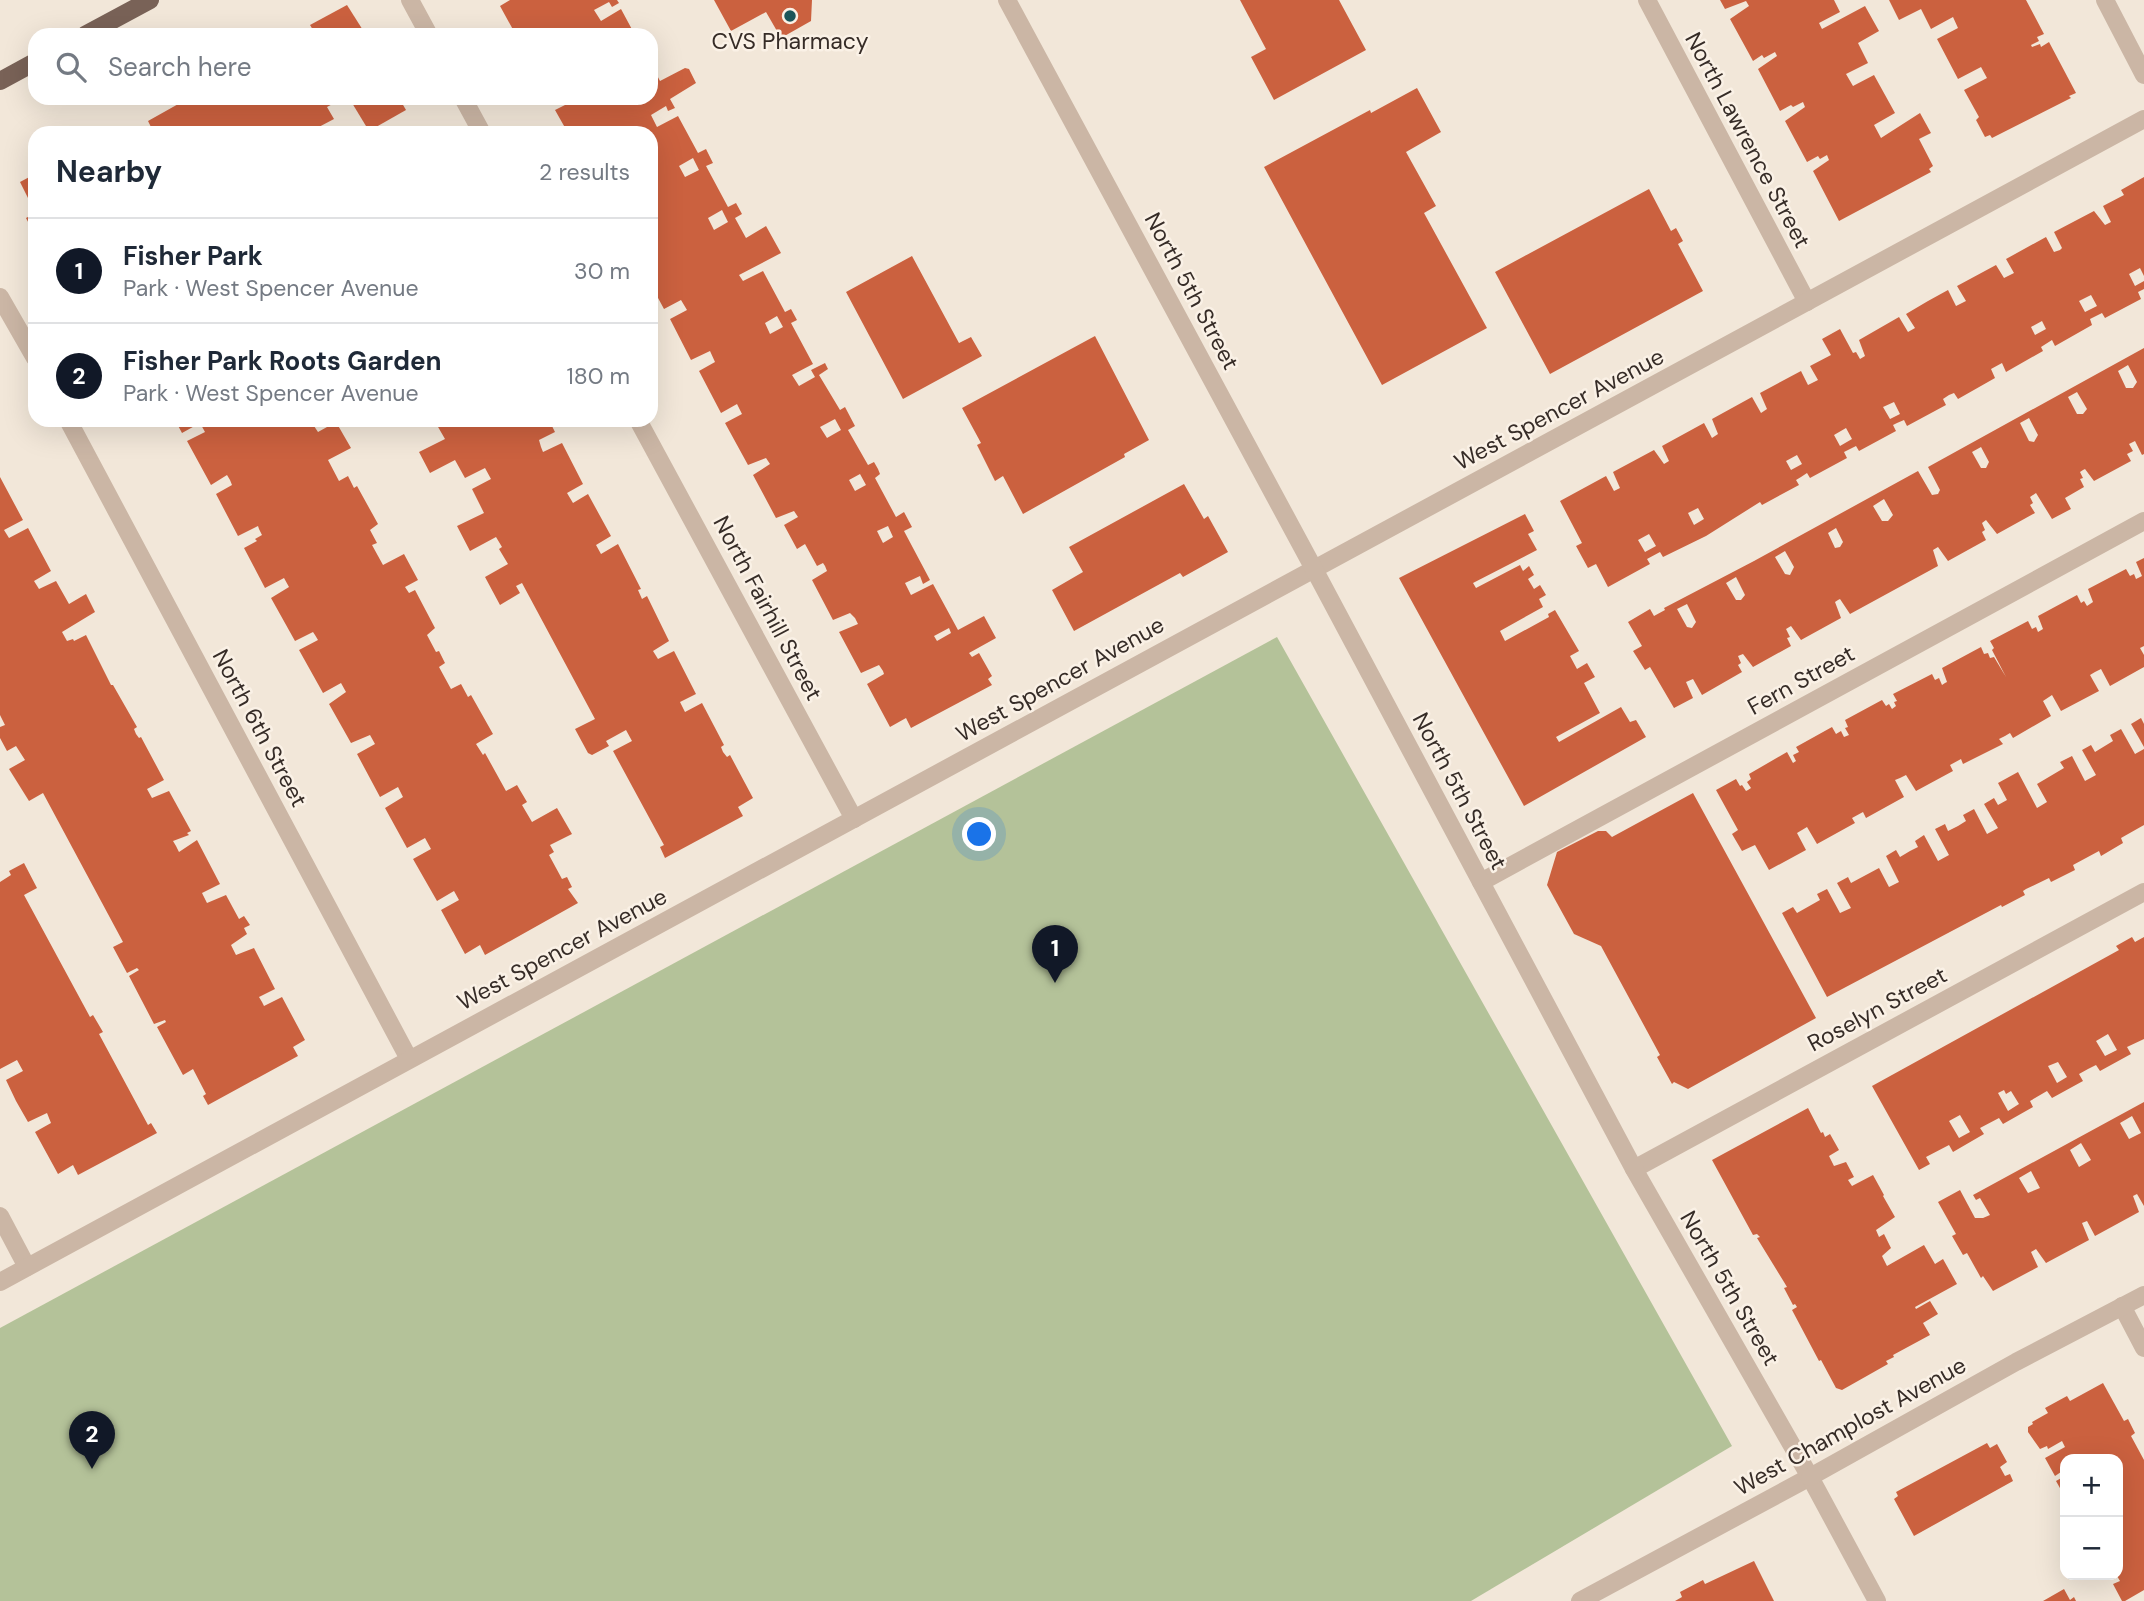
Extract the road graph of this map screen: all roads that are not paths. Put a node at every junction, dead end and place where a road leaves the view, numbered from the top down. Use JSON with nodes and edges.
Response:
{"nodes":[{"id":1,"x":150,"y":0,"type":"edge"},
{"id":2,"x":410,"y":0,"type":"edge"},
{"id":3,"x":1007,"y":0,"type":"edge"},
{"id":4,"x":1647,"y":0,"type":"edge"},
{"id":5,"x":2105,"y":0,"type":"edge"},
{"id":6,"x":98,"y":28,"type":"edge"},
{"id":7,"x":425,"y":28,"type":"edge"},
{"id":8,"x":28,"y":66,"type":"edge"},
{"id":9,"x":2144,"y":75,"type":"edge"},
{"id":10,"x":0,"y":81,"type":"edge"},
{"id":11,"x":467,"y":105,"type":"edge"},
{"id":12,"x":2144,"y":118,"type":"edge"},
{"id":13,"x":478,"y":126,"type":"edge"},
{"id":14,"x":0,"y":297,"type":"edge"},
{"id":15,"x":1807,"y":302,"type":"junction"},
{"id":16,"x":28,"y":346,"type":"edge"},
{"id":17,"x":72,"y":427,"type":"edge"},
{"id":18,"x":642,"y":427,"type":"edge"},
{"id":19,"x":2144,"y":521,"type":"edge"},
{"id":20,"x":1314,"y":569,"type":"junction"},
{"id":21,"x":854,"y":819,"type":"junction"},
{"id":22,"x":1481,"y":882,"type":"junction"},
{"id":23,"x":2144,"y":891,"type":"edge"},
{"id":24,"x":409,"y":1059,"type":"junction"},
{"id":25,"x":1633,"y":1169,"type":"junction"},
{"id":26,"x":0,"y":1216,"type":"edge"},
{"id":27,"x":27,"y":1268,"type":"junction"},
{"id":28,"x":0,"y":1282,"type":"edge"},
{"id":29,"x":2144,"y":1295,"type":"edge"},
{"id":30,"x":2122,"y":1306,"type":"junction"},
{"id":31,"x":2144,"y":1348,"type":"edge"},
{"id":32,"x":1810,"y":1477,"type":"junction"},
{"id":33,"x":1580,"y":1601,"type":"edge"},
{"id":34,"x":1877,"y":1601,"type":"edge"}],
"edges":[{"from":1,"to":6,"type":"main road"},
{"from":2,"to":7,"type":"street"},
{"from":3,"to":20,"type":"street","name":"North 5th Street"},
{"from":4,"to":15,"type":"street","name":"North Lawrence Street"},
{"from":5,"to":9,"type":"street"},
{"from":8,"to":10,"type":"main road"},
{"from":11,"to":13,"type":"street"},
{"from":12,"to":15,"type":"street","name":"West Spencer Avenue"},
{"from":14,"to":16,"type":"street"},
{"from":15,"to":20,"type":"street","name":"West Spencer Avenue"},
{"from":17,"to":24,"type":"street","name":"North 6th Street"},
{"from":18,"to":21,"type":"street","name":"North Fairhill Street"},
{"from":19,"to":22,"type":"street","name":"Fern Street"},
{"from":20,"to":21,"type":"street","name":"West Spencer Avenue"},
{"from":20,"to":22,"type":"street","name":"North 5th Street"},
{"from":21,"to":24,"type":"street","name":"West Spencer Avenue"},
{"from":22,"to":25,"type":"street","name":"North 5th Street"},
{"from":23,"to":25,"type":"street","name":"Roselyn Street"},
{"from":24,"to":27,"type":"street","name":"West Spencer Avenue"},
{"from":25,"to":32,"type":"street","name":"North 5th Street"},
{"from":26,"to":27,"type":"street"},
{"from":27,"to":28,"type":"street","name":"West Spencer Avenue"},
{"from":29,"to":30,"type":"street","name":"West Champlost Avenue"},
{"from":30,"to":31,"type":"street"},
{"from":30,"to":32,"type":"street","name":"West Champlost Avenue"},
{"from":32,"to":33,"type":"street","name":"West Champlost Avenue"},
{"from":32,"to":34,"type":"street","name":"North 5th Street"}]}
